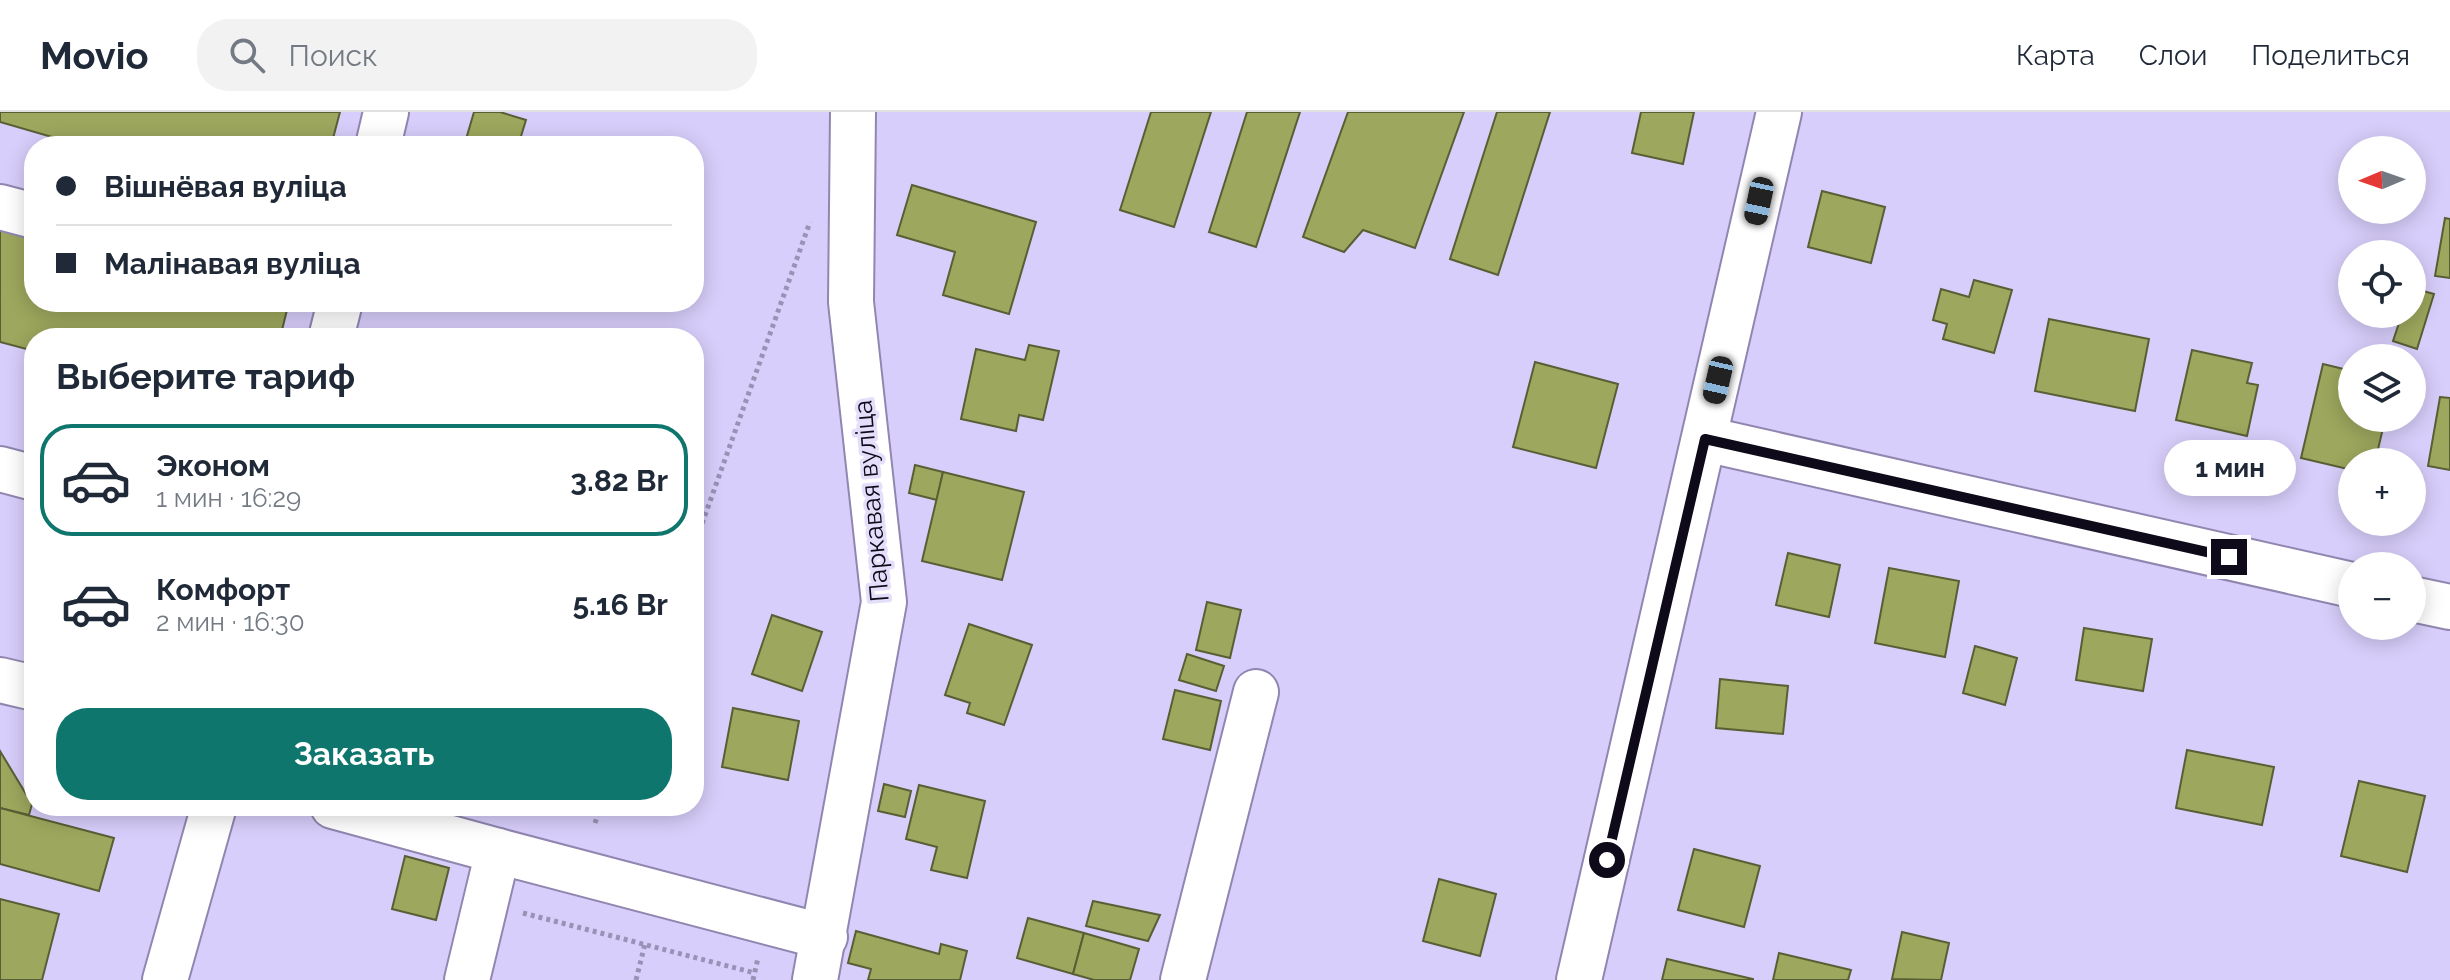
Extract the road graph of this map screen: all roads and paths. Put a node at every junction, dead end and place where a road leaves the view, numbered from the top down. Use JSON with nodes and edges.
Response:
{"nodes":[{"id":1,"x":386,"y":112,"type":"edge"},
{"id":2,"x":853,"y":112,"type":"edge"},
{"id":3,"x":1779,"y":112,"type":"edge"},
{"id":4,"x":380,"y":136,"type":"edge"},
{"id":5,"x":0,"y":207,"type":"edge"},
{"id":6,"x":24,"y":213,"type":"edge"},
{"id":7,"x":812,"y":217,"type":"dead end"},
{"id":8,"x":1705,"y":439,"type":"junction"},
{"id":9,"x":0,"y":469,"type":"edge"},
{"id":10,"x":24,"y":475,"type":"edge"},
{"id":11,"x":704,"y":518,"type":"edge"},
{"id":12,"x":2338,"y":582,"type":"edge"},
{"id":13,"x":2426,"y":602,"type":"edge"},
{"id":14,"x":2450,"y":607,"type":"edge"},
{"id":15,"x":0,"y":680,"type":"edge"},
{"id":16,"x":24,"y":686,"type":"edge"},
{"id":17,"x":1256,"y":692,"type":"dead end"},
{"id":18,"x":211,"y":816,"type":"edge"},
{"id":19,"x":370,"y":816,"type":"edge"},
{"id":20,"x":597,"y":816,"type":"edge"},
{"id":21,"x":595,"y":823,"type":"dead end"},
{"id":22,"x":498,"y":851,"type":"junction"},
{"id":23,"x":486,"y":903,"type":"junction"},
{"id":24,"x":825,"y":937,"type":"junction"},
{"id":25,"x":645,"y":944,"type":"junction"},
{"id":26,"x":755,"y":973,"type":"dead end"},
{"id":27,"x":165,"y":980,"type":"edge"},
{"id":28,"x":467,"y":980,"type":"edge"},
{"id":29,"x":636,"y":980,"type":"edge"},
{"id":30,"x":815,"y":980,"type":"edge"},
{"id":31,"x":1183,"y":980,"type":"edge"},
{"id":32,"x":1579,"y":980,"type":"edge"}],
"edges":[{"from":1,"to":4,"type":"street"},
{"from":2,"to":24,"type":"street","name":"Паркавая вуліца"},
{"from":3,"to":8,"type":"street"},
{"from":5,"to":6,"type":"street"},
{"from":7,"to":11,"type":"path"},
{"from":8,"to":12,"type":"street"},
{"from":8,"to":32,"type":"street"},
{"from":9,"to":10,"type":"street"},
{"from":13,"to":14,"type":"street"},
{"from":15,"to":16,"type":"street"},
{"from":17,"to":31,"type":"street"},
{"from":18,"to":27,"type":"street"},
{"from":19,"to":22,"type":"street"},
{"from":20,"to":21,"type":"path"},
{"from":22,"to":23,"type":"street"},
{"from":22,"to":24,"type":"street"},
{"from":23,"to":25,"type":"path"},
{"from":23,"to":28,"type":"street"},
{"from":24,"to":30,"type":"street","name":"Паркавая вуліца"},
{"from":25,"to":26,"type":"path"},
{"from":25,"to":29,"type":"path"}]}
